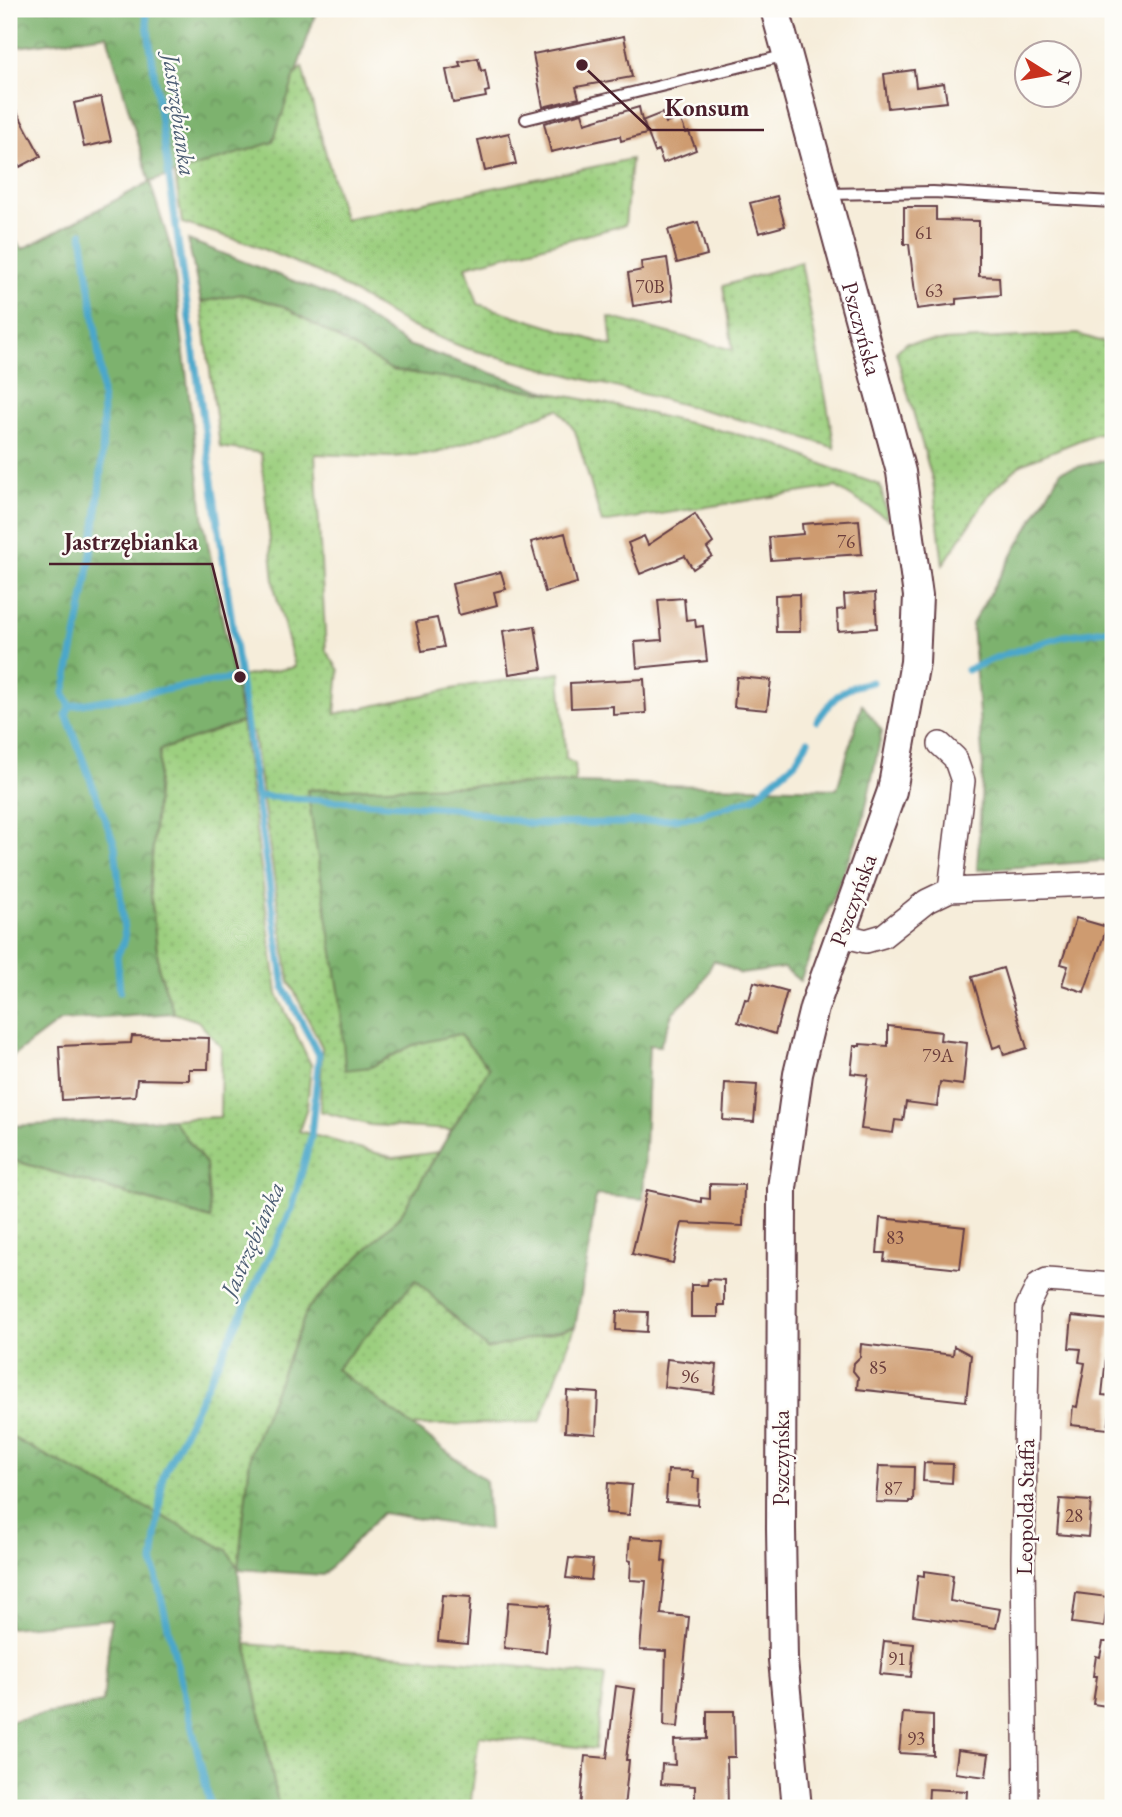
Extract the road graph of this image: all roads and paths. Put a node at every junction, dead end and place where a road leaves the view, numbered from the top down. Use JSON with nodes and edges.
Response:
{"nodes":[{"id":1,"x":775,"y":9,"type":"edge"},
{"id":2,"x":787,"y":55,"type":"junction"},
{"id":3,"x":526,"y":119,"type":"dead end"},
{"id":4,"x":825,"y":194,"type":"junction"},
{"id":5,"x":1113,"y":202,"type":"edge"},
{"id":6,"x":940,"y":744,"type":"dead end"},
{"id":7,"x":1113,"y":883,"type":"edge"},
{"id":8,"x":950,"y":890,"type":"junction"},
{"id":9,"x":841,"y":935,"type":"junction"},
{"id":10,"x":1113,"y":1285,"type":"edge"},
{"id":11,"x":797,"y":1808,"type":"edge"},
{"id":12,"x":1026,"y":1808,"type":"edge"}],
"edges":[{"from":1,"to":2,"type":"street","name":"Pszczyńska"},
{"from":2,"to":3,"type":"lane"},
{"from":2,"to":4,"type":"street","name":"Pszczyńska"},
{"from":4,"to":5,"type":"lane"},
{"from":4,"to":9,"type":"street","name":"Pszczyńska"},
{"from":6,"to":8,"type":"street"},
{"from":7,"to":8,"type":"street"},
{"from":8,"to":9,"type":"street"},
{"from":9,"to":11,"type":"street","name":"Pszczyńska"},
{"from":10,"to":12,"type":"street","name":"Leopolda Staffa"}]}
